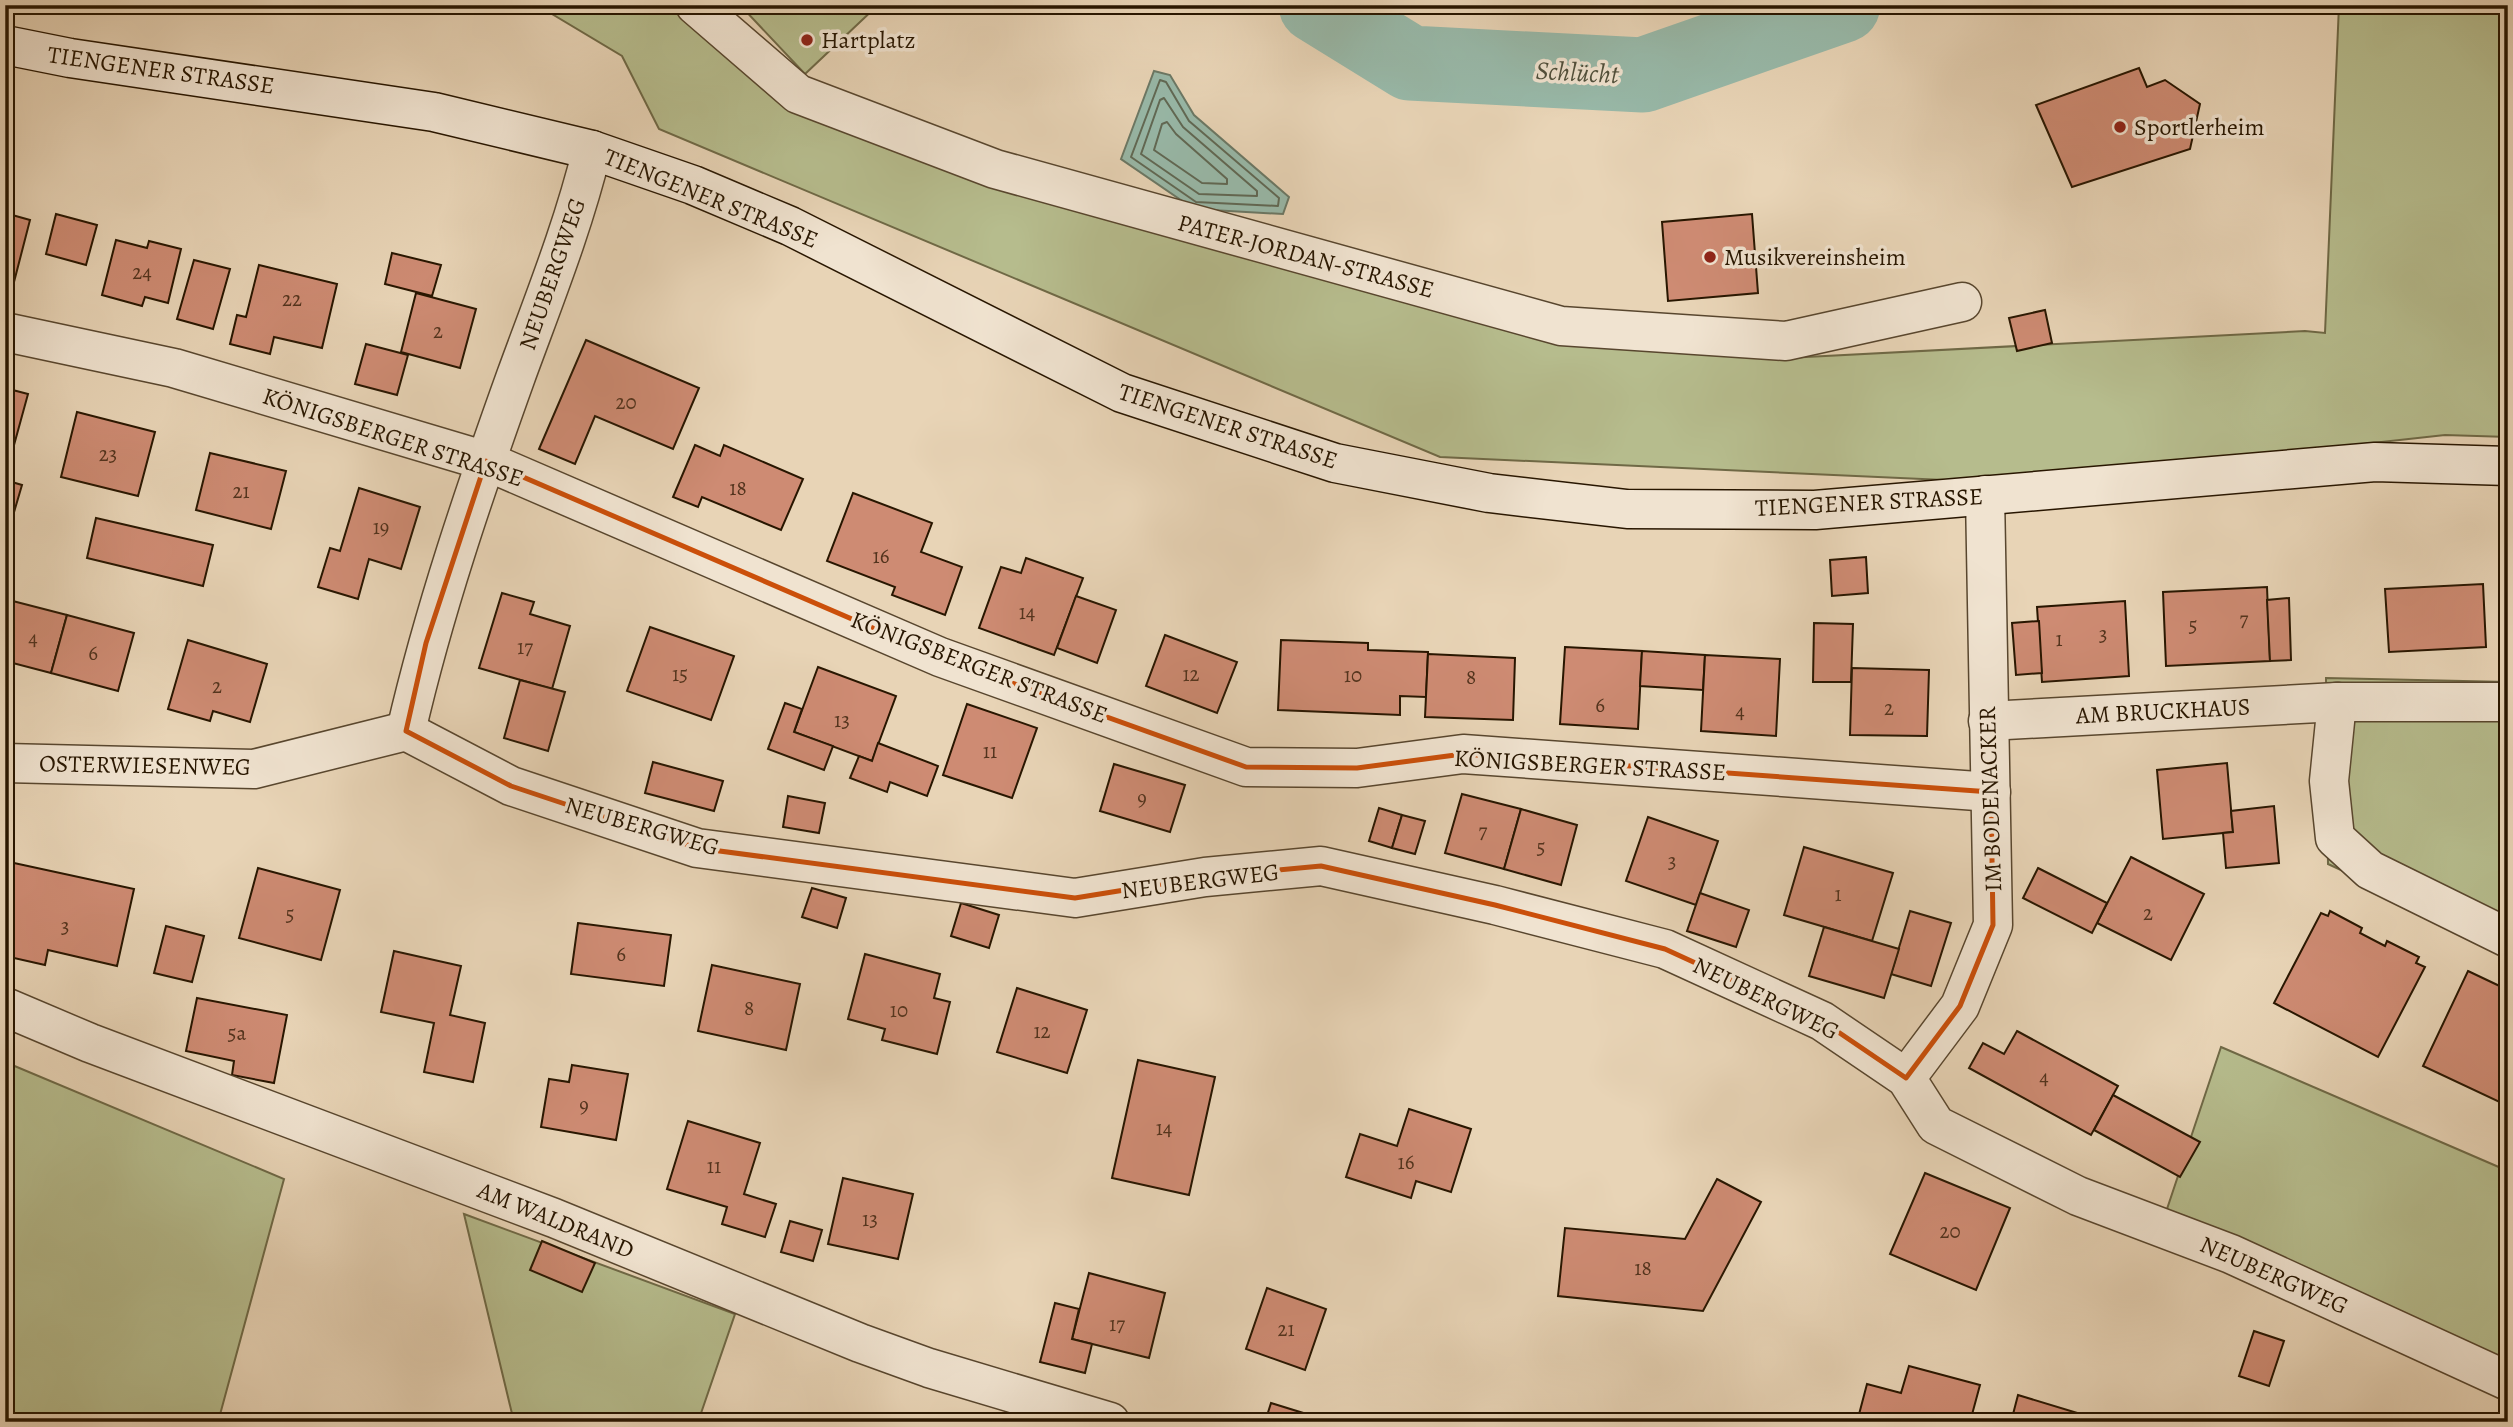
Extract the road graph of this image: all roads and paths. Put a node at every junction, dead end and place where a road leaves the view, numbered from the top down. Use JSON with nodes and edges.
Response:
{"nodes":[{"id":1,"x":695,"y":5,"type":"edge"},
{"id":2,"x":5,"y":46,"type":"edge"},
{"id":3,"x":592,"y":150,"type":"junction"},
{"id":4,"x":1962,"y":302,"type":"dead end"},
{"id":5,"x":5,"y":332,"type":"edge"},
{"id":6,"x":486,"y":461,"type":"junction"},
{"id":7,"x":2508,"y":466,"type":"edge"},
{"id":8,"x":1985,"y":495,"type":"junction"},
{"id":9,"x":2337,"y":702,"type":"junction"},
{"id":10,"x":2508,"y":702,"type":"edge"},
{"id":11,"x":1988,"y":721,"type":"junction"},
{"id":12,"x":406,"y":731,"type":"junction"},
{"id":13,"x":5,"y":763,"type":"edge"},
{"id":14,"x":1991,"y":792,"type":"junction"},
{"id":15,"x":2508,"y":938,"type":"edge"},
{"id":16,"x":5,"y":1007,"type":"edge"},
{"id":17,"x":1906,"y":1078,"type":"junction"},
{"id":18,"x":2508,"y":1381,"type":"edge"},
{"id":19,"x":1110,"y":1422,"type":"edge"}],
"edges":[{"from":1,"to":4,"type":"street","name":"PATER-JORDAN-STRASSE"},
{"from":2,"to":3,"type":"street","name":"TIENGENER STRASSE"},
{"from":3,"to":6,"type":"street","name":"NEUBERGWEG"},
{"from":3,"to":8,"type":"street","name":"TIENGENER STRASSE"},
{"from":5,"to":6,"type":"street","name":"KÖNIGSBERGER STRASSE"},
{"from":6,"to":12,"type":"street","name":"NEUBERGWEG"},
{"from":6,"to":14,"type":"street","name":"KÖNIGSBERGER STRASSE"},
{"from":7,"to":8,"type":"street","name":"TIENGENER STRASSE"},
{"from":8,"to":11,"type":"street","name":"IM BODENACKER"},
{"from":9,"to":10,"type":"street","name":"AM BRUCKHAUS"},
{"from":9,"to":11,"type":"street","name":"AM BRUCKHAUS"},
{"from":9,"to":15,"type":"street"},
{"from":11,"to":14,"type":"street","name":"IM BODENACKER"},
{"from":12,"to":13,"type":"street","name":"OSTERWIESENWEG"},
{"from":12,"to":17,"type":"street","name":"NEUBERGWEG"},
{"from":14,"to":17,"type":"street","name":"IM BODENACKER"},
{"from":16,"to":19,"type":"street","name":"AM WALDRAND"},
{"from":17,"to":18,"type":"street","name":"NEUBERGWEG"}]}
